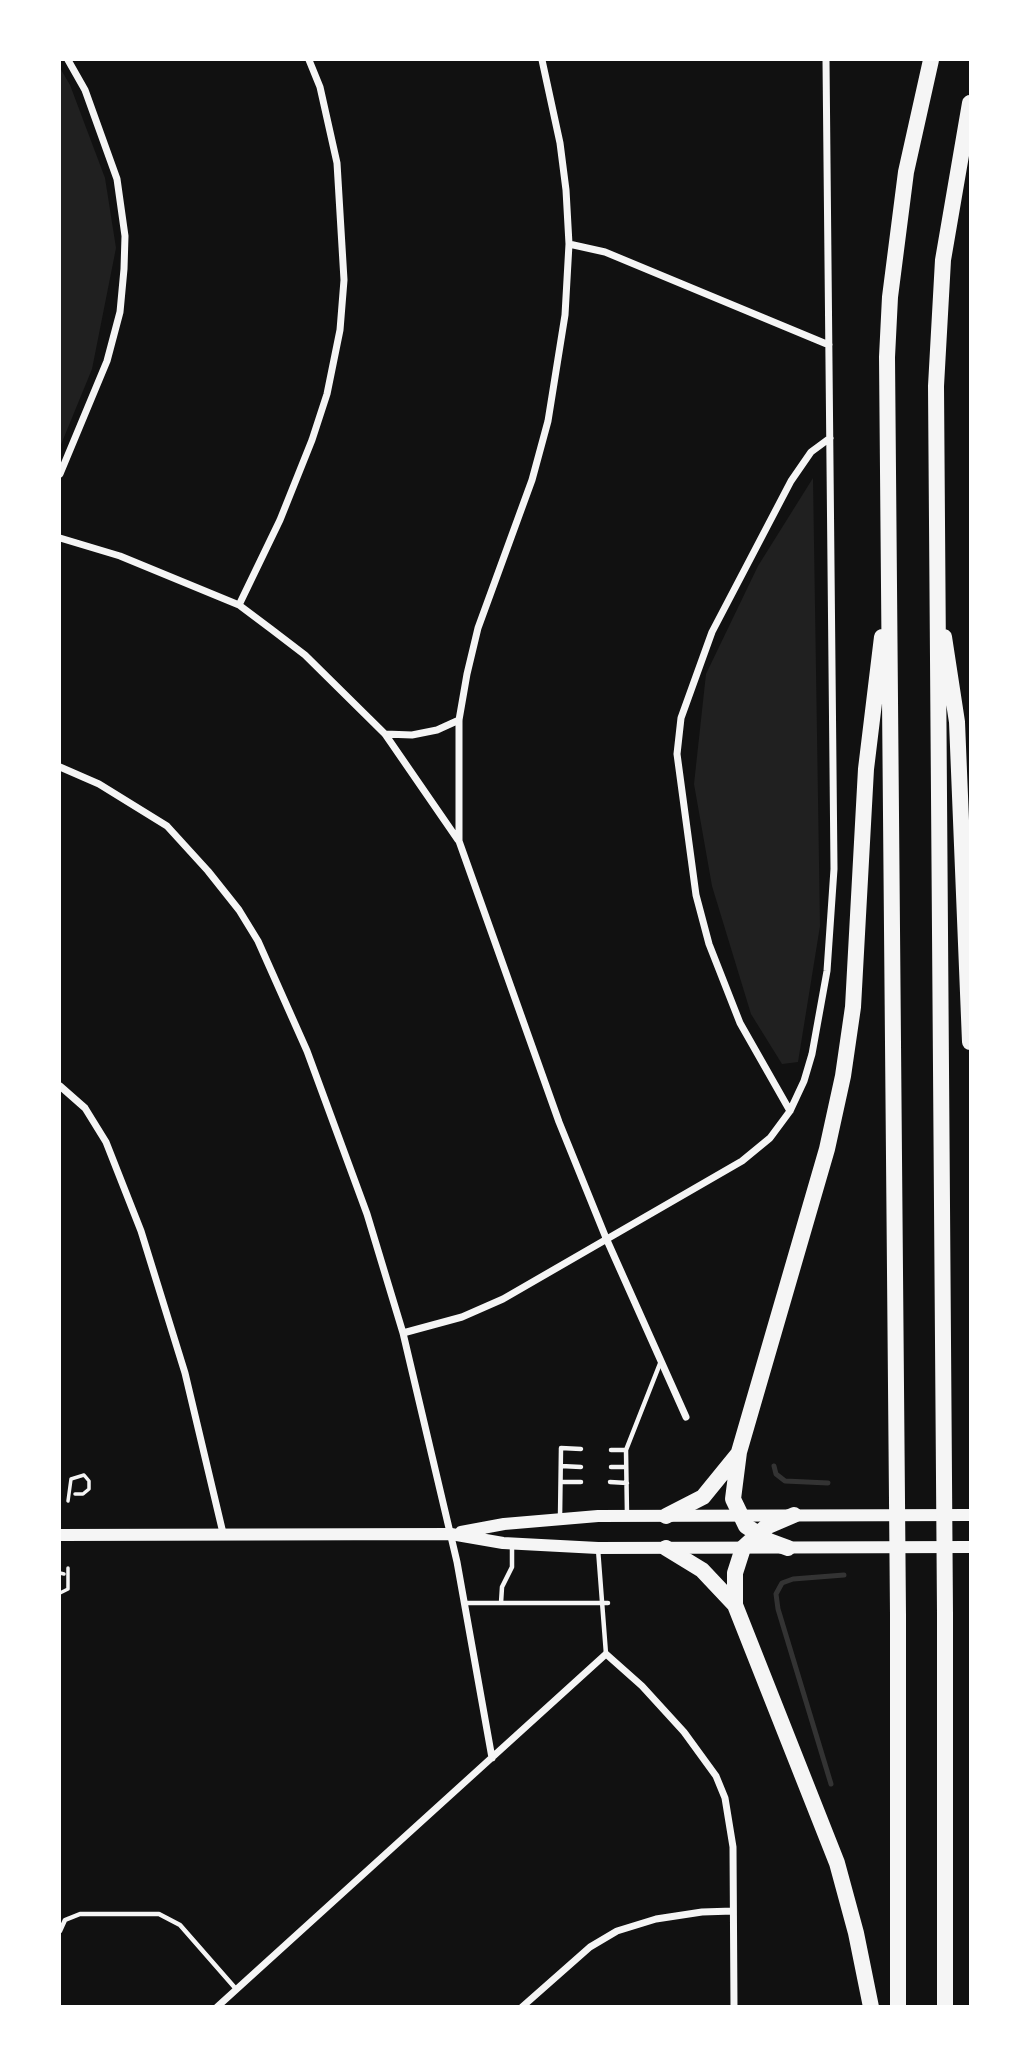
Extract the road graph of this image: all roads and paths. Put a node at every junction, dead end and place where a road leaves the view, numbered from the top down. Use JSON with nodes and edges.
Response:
{"nodes":[{"id":1,"x":68,"y":60,"type":"edge"},
{"id":2,"x":309,"y":60,"type":"edge"},
{"id":3,"x":542,"y":60,"type":"edge"},
{"id":4,"x":826,"y":60,"type":"edge"},
{"id":5,"x":931,"y":60,"type":"edge"},
{"id":6,"x":971,"y":103,"type":"edge"},
{"id":7,"x":569,"y":244,"type":"junction"},
{"id":8,"x":829,"y":345,"type":"junction"},
{"id":9,"x":830,"y":438,"type":"junction"},
{"id":10,"x":60,"y":474,"type":"edge"},
{"id":11,"x":60,"y":538,"type":"edge"},
{"id":12,"x":889,"y":593,"type":"junction"},
{"id":13,"x":936,"y":593,"type":"junction"},
{"id":14,"x":239,"y":605,"type":"junction"},
{"id":15,"x":459,"y":720,"type":"junction"},
{"id":16,"x":385,"y":734,"type":"junction"},
{"id":17,"x":60,"y":767,"type":"edge"},
{"id":18,"x":459,"y":841,"type":"junction"},
{"id":19,"x":971,"y":1042,"type":"edge"},
{"id":20,"x":60,"y":1086,"type":"edge"},
{"id":21,"x":790,"y":1111,"type":"junction"},
{"id":22,"x":606,"y":1238,"type":"junction"},
{"id":23,"x":403,"y":1333,"type":"junction"},
{"id":24,"x":661,"y":1360,"type":"junction"},
{"id":25,"x":686,"y":1417,"type":"dead end"},
{"id":26,"x":580,"y":1449,"type":"dead end"},
{"id":27,"x":611,"y":1450,"type":"dead end"},
{"id":28,"x":626,"y":1450,"type":"junction"},
{"id":29,"x":739,"y":1452,"type":"junction"},
{"id":30,"x":561,"y":1466,"type":"junction"},
{"id":31,"x":580,"y":1466,"type":"dead end"},
{"id":32,"x":611,"y":1467,"type":"dead end"},
{"id":33,"x":626,"y":1467,"type":"junction"},
{"id":34,"x":561,"y":1482,"type":"junction"},
{"id":35,"x":582,"y":1482,"type":"dead end"},
{"id":36,"x":610,"y":1482,"type":"dead end"},
{"id":37,"x":627,"y":1483,"type":"junction"},
{"id":38,"x":75,"y":1493,"type":"dead end"},
{"id":39,"x":68,"y":1502,"type":"dead end"},
{"id":40,"x":794,"y":1515,"type":"junction"},
{"id":41,"x":971,"y":1515,"type":"edge"},
{"id":42,"x":627,"y":1516,"type":"junction"},
{"id":43,"x":666,"y":1516,"type":"junction"},
{"id":44,"x":738,"y":1516,"type":"junction"},
{"id":45,"x":561,"y":1518,"type":"junction"},
{"id":46,"x":223,"y":1533,"type":"junction"},
{"id":47,"x":451,"y":1534,"type":"junction"},
{"id":48,"x":755,"y":1534,"type":"junction"},
{"id":49,"x":60,"y":1535,"type":"edge"},
{"id":50,"x":512,"y":1544,"type":"junction"},
{"id":51,"x":971,"y":1547,"type":"edge"},
{"id":52,"x":598,"y":1548,"type":"junction"},
{"id":53,"x":666,"y":1548,"type":"junction"},
{"id":54,"x":743,"y":1548,"type":"junction"},
{"id":55,"x":788,"y":1548,"type":"junction"},
{"id":56,"x":68,"y":1568,"type":"dead end"},
{"id":57,"x":60,"y":1593,"type":"edge"},
{"id":58,"x":464,"y":1603,"type":"junction"},
{"id":59,"x":501,"y":1603,"type":"junction"},
{"id":60,"x":604,"y":1603,"type":"junction"},
{"id":61,"x":735,"y":1605,"type":"junction"},
{"id":62,"x":606,"y":1654,"type":"junction"},
{"id":63,"x":492,"y":1758,"type":"junction"},
{"id":64,"x":733,"y":1912,"type":"junction"},
{"id":65,"x":60,"y":1931,"type":"edge"},
{"id":66,"x":236,"y":1989,"type":"junction"},
{"id":67,"x":217,"y":2007,"type":"edge"},
{"id":68,"x":522,"y":2007,"type":"edge"},
{"id":69,"x":734,"y":2007,"type":"edge"},
{"id":70,"x":871,"y":2007,"type":"edge"},
{"id":71,"x":898,"y":2007,"type":"edge"},
{"id":72,"x":945,"y":2007,"type":"edge"}],
"edges":[{"from":1,"to":10,"type":"street"},
{"from":2,"to":14,"type":"street"},
{"from":3,"to":7,"type":"street"},
{"from":4,"to":8,"type":"street"},
{"from":5,"to":12,"type":"highway"},
{"from":6,"to":13,"type":"highway"},
{"from":7,"to":8,"type":"street"},
{"from":7,"to":15,"type":"street"},
{"from":8,"to":9,"type":"street"},
{"from":9,"to":21,"type":"street"},
{"from":9,"to":21,"type":"street"},
{"from":11,"to":14,"type":"street"},
{"from":12,"to":29,"type":"highway"},
{"from":12,"to":71,"type":"highway"},
{"from":13,"to":19,"type":"highway"},
{"from":13,"to":72,"type":"highway"},
{"from":14,"to":16,"type":"street"},
{"from":15,"to":16,"type":"street"},
{"from":15,"to":18,"type":"street"},
{"from":16,"to":18,"type":"street"},
{"from":17,"to":23,"type":"street"},
{"from":18,"to":22,"type":"street"},
{"from":20,"to":46,"type":"street"},
{"from":21,"to":22,"type":"street"},
{"from":22,"to":23,"type":"street"},
{"from":22,"to":24,"type":"street"},
{"from":23,"to":47,"type":"street"},
{"from":24,"to":25,"type":"street"},
{"from":24,"to":28,"type":"lane"},
{"from":26,"to":30,"type":"lane"},
{"from":27,"to":28,"type":"lane"},
{"from":28,"to":33,"type":"lane"},
{"from":29,"to":43,"type":"highway"},
{"from":29,"to":44,"type":"highway"},
{"from":30,"to":31,"type":"lane"},
{"from":30,"to":34,"type":"lane"},
{"from":32,"to":33,"type":"lane"},
{"from":33,"to":37,"type":"lane"},
{"from":34,"to":35,"type":"lane"},
{"from":34,"to":45,"type":"lane"},
{"from":36,"to":37,"type":"lane"},
{"from":37,"to":42,"type":"lane"},
{"from":38,"to":39,"type":"path"},
{"from":40,"to":41,"type":"main road"},
{"from":40,"to":44,"type":"main road"},
{"from":40,"to":48,"type":"highway"},
{"from":42,"to":43,"type":"main road"},
{"from":42,"to":45,"type":"main road"},
{"from":43,"to":44,"type":"main road"},
{"from":44,"to":48,"type":"highway"},
{"from":45,"to":47,"type":"main road"},
{"from":46,"to":47,"type":"main road"},
{"from":46,"to":49,"type":"main road"},
{"from":47,"to":50,"type":"main road"},
{"from":47,"to":58,"type":"street"},
{"from":48,"to":54,"type":"highway"},
{"from":48,"to":55,"type":"highway"},
{"from":50,"to":52,"type":"main road"},
{"from":50,"to":59,"type":"lane"},
{"from":51,"to":55,"type":"main road"},
{"from":52,"to":53,"type":"main road"},
{"from":52,"to":60,"type":"lane"},
{"from":53,"to":54,"type":"main road"},
{"from":53,"to":61,"type":"highway"},
{"from":54,"to":55,"type":"main road"},
{"from":54,"to":61,"type":"highway"},
{"from":56,"to":57,"type":"path"},
{"from":58,"to":59,"type":"lane"},
{"from":58,"to":63,"type":"street"},
{"from":59,"to":60,"type":"lane"},
{"from":60,"to":62,"type":"lane"},
{"from":61,"to":70,"type":"highway"},
{"from":62,"to":63,"type":"street"},
{"from":62,"to":64,"type":"street"},
{"from":63,"to":66,"type":"street"},
{"from":64,"to":68,"type":"street"},
{"from":64,"to":69,"type":"street"},
{"from":65,"to":66,"type":"lane"},
{"from":66,"to":67,"type":"street"}]}
